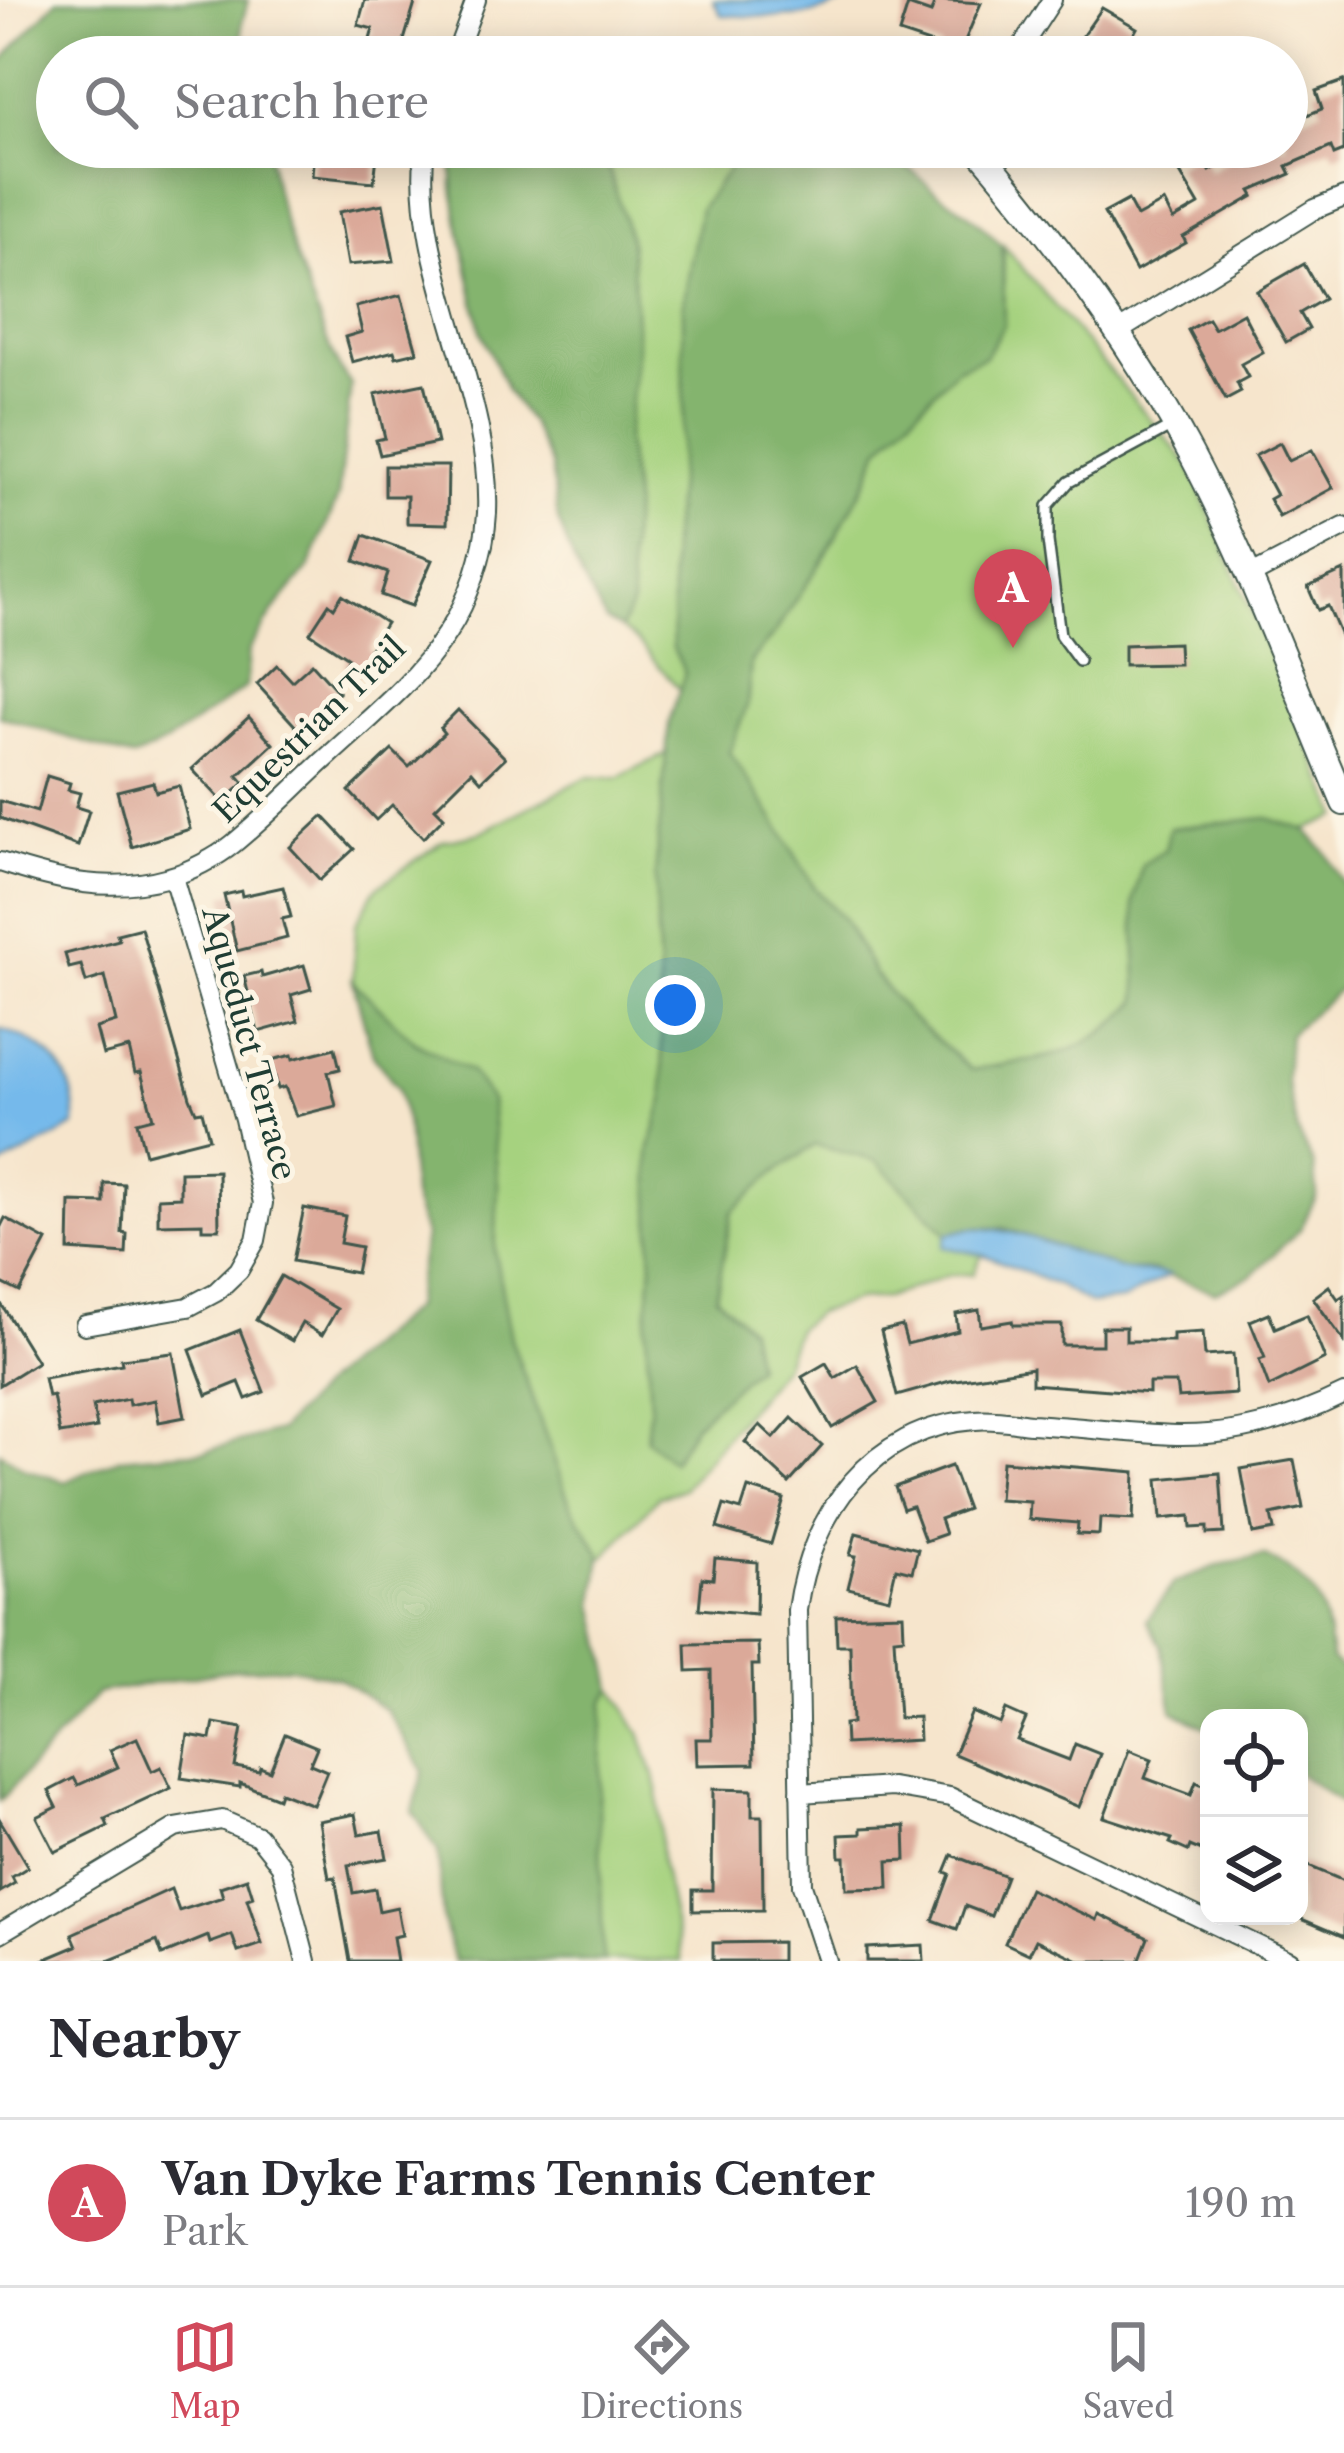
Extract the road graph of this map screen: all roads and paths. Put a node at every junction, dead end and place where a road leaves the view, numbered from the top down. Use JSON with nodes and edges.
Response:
{"nodes":[{"id":1,"x":476,"y":0,"type":"edge"},
{"id":2,"x":1052,"y":0,"type":"edge"},
{"id":3,"x":467,"y":36,"type":"edge"},
{"id":4,"x":1029,"y":36,"type":"edge"},
{"id":5,"x":422,"y":168,"type":"edge"},
{"id":6,"x":994,"y":168,"type":"edge"},
{"id":7,"x":1344,"y":197,"type":"edge"},
{"id":8,"x":1118,"y":331,"type":"junction"},
{"id":9,"x":1174,"y":425,"type":"junction"},
{"id":10,"x":1344,"y":527,"type":"edge"},
{"id":11,"x":1248,"y":577,"type":"junction"},
{"id":12,"x":1079,"y":661,"type":"dead end"},
{"id":13,"x":1344,"y":803,"type":"edge"},
{"id":14,"x":0,"y":862,"type":"edge"},
{"id":15,"x":173,"y":877,"type":"junction"},
{"id":16,"x":86,"y":1325,"type":"dead end"},
{"id":17,"x":1344,"y":1394,"type":"edge"},
{"id":18,"x":800,"y":1793,"type":"junction"},
{"id":19,"x":0,"y":1933,"type":"edge"},
{"id":20,"x":306,"y":1961,"type":"edge"},
{"id":21,"x":827,"y":1961,"type":"edge"},
{"id":22,"x":1291,"y":1961,"type":"edge"}],
"edges":[{"from":1,"to":3,"type":"street"},
{"from":2,"to":4,"type":"street"},
{"from":5,"to":15,"type":"street","name":"Equestrian Trail"},
{"from":6,"to":8,"type":"street"},
{"from":7,"to":8,"type":"street"},
{"from":8,"to":9,"type":"street"},
{"from":9,"to":11,"type":"street"},
{"from":9,"to":12,"type":"lane"},
{"from":10,"to":11,"type":"street"},
{"from":11,"to":13,"type":"street"},
{"from":14,"to":15,"type":"street","name":"Equestrian Trail"},
{"from":15,"to":16,"type":"street","name":"Aqueduct Terrace"},
{"from":17,"to":18,"type":"street"},
{"from":18,"to":21,"type":"street"},
{"from":18,"to":22,"type":"street"},
{"from":19,"to":20,"type":"street"}]}
